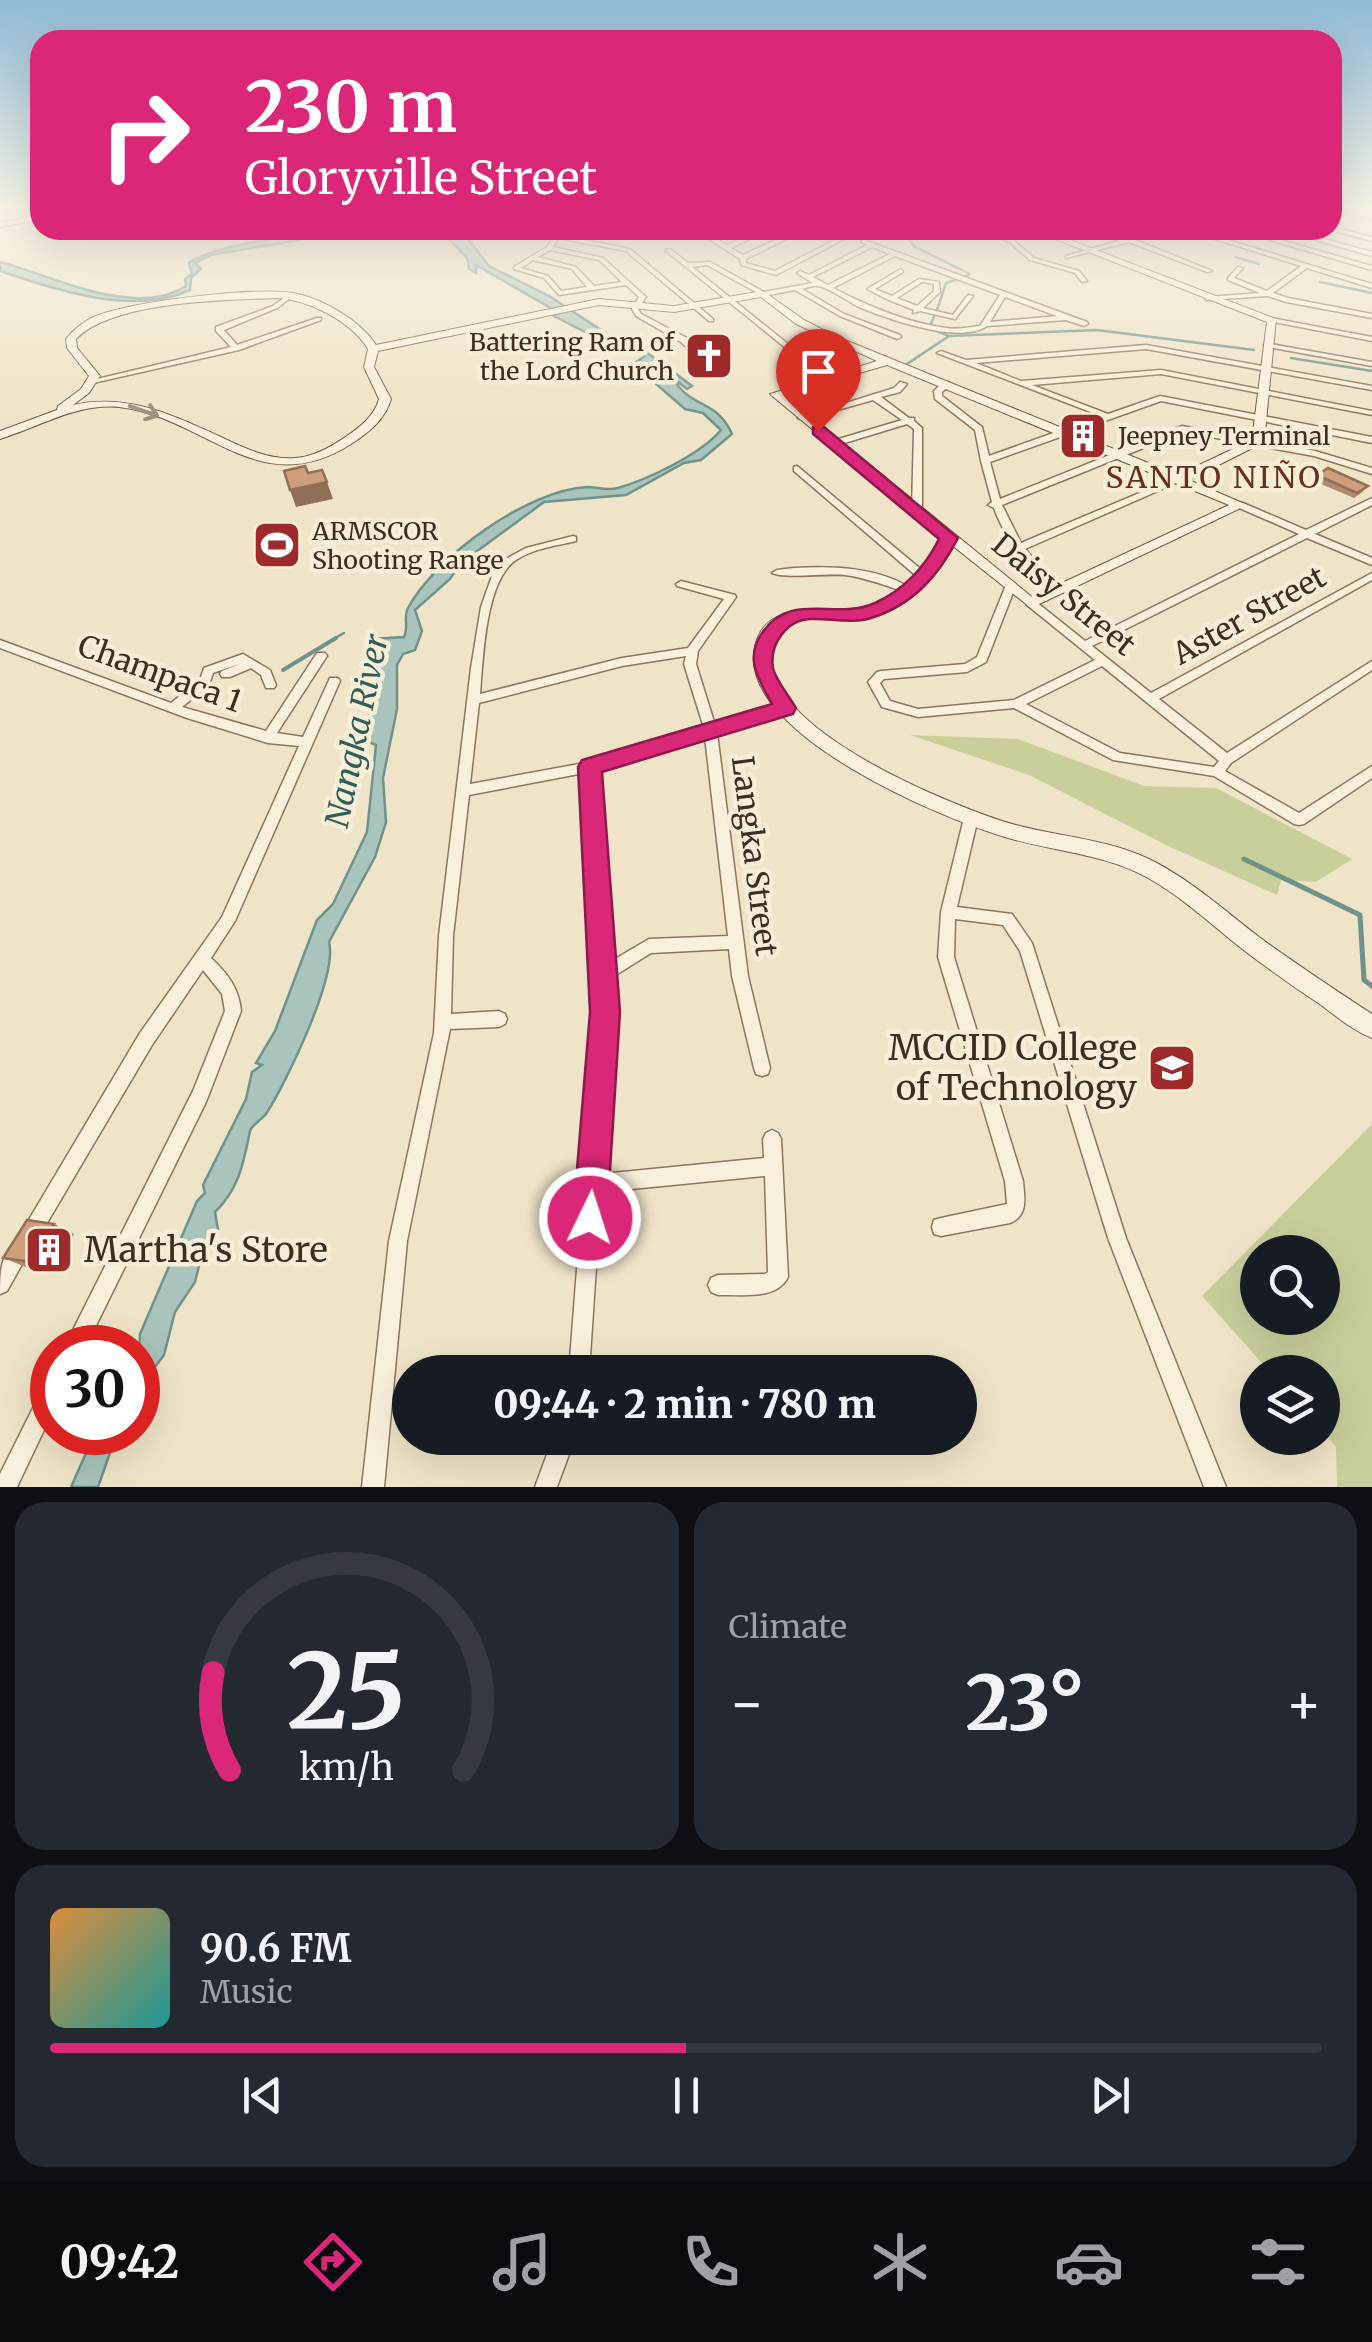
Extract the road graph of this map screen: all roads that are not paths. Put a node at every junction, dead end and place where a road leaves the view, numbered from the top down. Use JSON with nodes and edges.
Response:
{"nodes":[{"id":1,"x":547,"y":279,"type":"edge"},
{"id":2,"x":584,"y":279,"type":"edge"},
{"id":3,"x":624,"y":279,"type":"edge"},
{"id":4,"x":662,"y":279,"type":"edge"},
{"id":5,"x":706,"y":279,"type":"edge"},
{"id":6,"x":737,"y":279,"type":"edge"},
{"id":7,"x":816,"y":279,"type":"edge"},
{"id":8,"x":837,"y":279,"type":"edge"},
{"id":9,"x":887,"y":279,"type":"edge"},
{"id":10,"x":964,"y":279,"type":"edge"},
{"id":11,"x":1158,"y":279,"type":"edge"},
{"id":12,"x":1231,"y":279,"type":"edge"},
{"id":13,"x":1286,"y":279,"type":"edge"},
{"id":14,"x":628,"y":283,"type":"junction"},
{"id":15,"x":825,"y":285,"type":"junction"},
{"id":16,"x":592,"y":288,"type":"junction"},
{"id":17,"x":796,"y":288,"type":"junction"},
{"id":18,"x":763,"y":294,"type":"junction"},
{"id":19,"x":1004,"y":294,"type":"junction"},
{"id":20,"x":1267,"y":294,"type":"junction"},
{"id":21,"x":290,"y":296,"type":"junction"},
{"id":22,"x":970,"y":296,"type":"dead end"},
{"id":23,"x":891,"y":299,"type":"junction"},
{"id":24,"x":731,"y":300,"type":"junction"},
{"id":25,"x":1208,"y":300,"type":"junction"},
{"id":26,"x":640,"y":306,"type":"junction"},
{"id":27,"x":694,"y":307,"type":"junction"},
{"id":28,"x":918,"y":309,"type":"junction"},
{"id":29,"x":1372,"y":316,"type":"edge"},
{"id":30,"x":1067,"y":318,"type":"junction"},
{"id":31,"x":319,"y":319,"type":"dead end"},
{"id":32,"x":711,"y":320,"type":"dead end"},
{"id":33,"x":1272,"y":320,"type":"junction"},
{"id":34,"x":905,"y":321,"type":"junction"},
{"id":35,"x":987,"y":324,"type":"junction"},
{"id":36,"x":1084,"y":324,"type":"dead end"},
{"id":37,"x":880,"y":331,"type":"junction"},
{"id":38,"x":897,"y":337,"type":"dead end"},
{"id":39,"x":1372,"y":339,"type":"edge"},
{"id":40,"x":1268,"y":345,"type":"junction"},
{"id":41,"x":236,"y":348,"type":"junction"},
{"id":42,"x":373,"y":349,"type":"junction"},
{"id":43,"x":941,"y":353,"type":"dead end"},
{"id":44,"x":889,"y":360,"type":"junction"},
{"id":45,"x":966,"y":362,"type":"junction"},
{"id":46,"x":1372,"y":364,"type":"edge"},
{"id":47,"x":713,"y":368,"type":"dead end"},
{"id":48,"x":1266,"y":369,"type":"junction"},
{"id":49,"x":825,"y":378,"type":"junction"},
{"id":50,"x":93,"y":380,"type":"junction"},
{"id":51,"x":1021,"y":383,"type":"junction"},
{"id":52,"x":903,"y":384,"type":"dead end"},
{"id":53,"x":946,"y":384,"type":"junction"},
{"id":54,"x":1372,"y":388,"type":"edge"},
{"id":55,"x":1263,"y":392,"type":"junction"},
{"id":56,"x":876,"y":397,"type":"junction"},
{"id":57,"x":1372,"y":413,"type":"edge"},
{"id":58,"x":50,"y":416,"type":"junction"},
{"id":59,"x":1104,"y":416,"type":"junction"},
{"id":60,"x":1260,"y":416,"type":"junction"},
{"id":61,"x":802,"y":418,"type":"junction"},
{"id":62,"x":911,"y":420,"type":"junction"},
{"id":63,"x":1060,"y":431,"type":"junction"},
{"id":64,"x":0,"y":435,"type":"edge"},
{"id":65,"x":1372,"y":440,"type":"edge"},
{"id":66,"x":1258,"y":442,"type":"junction"},
{"id":67,"x":835,"y":443,"type":"junction"},
{"id":68,"x":1118,"y":455,"type":"junction"},
{"id":69,"x":986,"y":461,"type":"junction"},
{"id":70,"x":797,"y":468,"type":"dead end"},
{"id":71,"x":1372,"y":471,"type":"edge"},
{"id":72,"x":1178,"y":480,"type":"junction"},
{"id":73,"x":1372,"y":501,"type":"edge"},
{"id":74,"x":993,"y":505,"type":"junction"},
{"id":75,"x":1240,"y":505,"type":"junction"},
{"id":76,"x":916,"y":511,"type":"junction"},
{"id":77,"x":1311,"y":534,"type":"junction"},
{"id":78,"x":949,"y":538,"type":"junction"},
{"id":79,"x":573,"y":539,"type":"dead end"},
{"id":80,"x":1018,"y":548,"type":"junction"},
{"id":81,"x":1372,"y":562,"type":"edge"},
{"id":82,"x":776,"y":573,"type":"dead end"},
{"id":83,"x":1372,"y":576,"type":"edge"},
{"id":84,"x":926,"y":578,"type":"junction"},
{"id":85,"x":682,"y":584,"type":"dead end"},
{"id":86,"x":1061,"y":589,"type":"junction"},
{"id":87,"x":908,"y":590,"type":"junction"},
{"id":88,"x":1008,"y":592,"type":"junction"},
{"id":89,"x":1031,"y":603,"type":"junction"},
{"id":90,"x":0,"y":644,"type":"edge"},
{"id":91,"x":1084,"y":646,"type":"junction"},
{"id":92,"x":692,"y":651,"type":"junction"},
{"id":93,"x":320,"y":656,"type":"dead end"},
{"id":94,"x":1102,"y":661,"type":"junction"},
{"id":95,"x":252,"y":664,"type":"junction"},
{"id":96,"x":1372,"y":665,"type":"edge"},
{"id":97,"x":226,"y":674,"type":"dead end"},
{"id":98,"x":334,"y":681,"type":"dead end"},
{"id":99,"x":270,"y":685,"type":"dead end"},
{"id":100,"x":1150,"y":699,"type":"junction"},
{"id":101,"x":473,"y":700,"type":"junction"},
{"id":102,"x":1016,"y":704,"type":"junction"},
{"id":103,"x":175,"y":706,"type":"junction"},
{"id":104,"x":785,"y":708,"type":"junction"},
{"id":105,"x":710,"y":729,"type":"junction"},
{"id":106,"x":268,"y":738,"type":"junction"},
{"id":107,"x":304,"y":742,"type":"junction"},
{"id":108,"x":1222,"y":766,"type":"junction"},
{"id":109,"x":590,"y":767,"type":"junction"},
{"id":110,"x":1372,"y":771,"type":"edge"},
{"id":111,"x":466,"y":790,"type":"junction"},
{"id":112,"x":971,"y":818,"type":"junction"},
{"id":113,"x":948,"y":912,"type":"junction"},
{"id":114,"x":737,"y":942,"type":"junction"},
{"id":115,"x":203,"y":961,"type":"junction"},
{"id":116,"x":604,"y":974,"type":"junction"},
{"id":117,"x":500,"y":1019,"type":"dead end"},
{"id":118,"x":443,"y":1022,"type":"junction"},
{"id":119,"x":1372,"y":1026,"type":"edge"},
{"id":120,"x":762,"y":1068,"type":"dead end"},
{"id":121,"x":772,"y":1139,"type":"dead end"},
{"id":122,"x":773,"y":1166,"type":"junction"},
{"id":123,"x":592,"y":1184,"type":"junction"},
{"id":124,"x":941,"y":1227,"type":"dead end"},
{"id":125,"x":0,"y":1284,"type":"edge"},
{"id":126,"x":718,"y":1285,"type":"dead end"},
{"id":127,"x":86,"y":1325,"type":"edge"},
{"id":128,"x":580,"y":1355,"type":"edge"},
{"id":129,"x":30,"y":1435,"type":"edge"},
{"id":130,"x":558,"y":1455,"type":"edge"},
{"id":131,"x":4,"y":1487,"type":"edge"},
{"id":132,"x":373,"y":1487,"type":"edge"},
{"id":133,"x":546,"y":1487,"type":"edge"},
{"id":134,"x":1215,"y":1487,"type":"edge"}],
"edges":[{"from":1,"to":16,"type":"street"},
{"from":2,"to":16,"type":"street"},
{"from":3,"to":14,"type":"street"},
{"from":4,"to":27,"type":"street"},
{"from":5,"to":24,"type":"street"},
{"from":6,"to":18,"type":"street"},
{"from":7,"to":15,"type":"street"},
{"from":8,"to":15,"type":"street"},
{"from":9,"to":23,"type":"street"},
{"from":10,"to":19,"type":"street"},
{"from":11,"to":25,"type":"main road"},
{"from":12,"to":20,"type":"street"},
{"from":13,"to":20,"type":"street"},
{"from":14,"to":16,"type":"street"},
{"from":14,"to":26,"type":"street"},
{"from":15,"to":17,"type":"street"},
{"from":15,"to":34,"type":"street"},
{"from":17,"to":18,"type":"street"},
{"from":17,"to":37,"type":"street"},
{"from":18,"to":24,"type":"main road"},
{"from":18,"to":44,"type":"main road"},
{"from":19,"to":30,"type":"street"},
{"from":19,"to":35,"type":"street"},
{"from":20,"to":25,"type":"street"},
{"from":20,"to":29,"type":"street"},
{"from":21,"to":41,"type":"street"},
{"from":21,"to":42,"type":"main road"},
{"from":21,"to":50,"type":"main road"},
{"from":22,"to":28,"type":"street"},
{"from":23,"to":28,"type":"street"},
{"from":23,"to":28,"type":"street"},
{"from":24,"to":27,"type":"main road"},
{"from":24,"to":49,"type":"street"},
{"from":25,"to":33,"type":"main road"},
{"from":26,"to":27,"type":"main road"},
{"from":26,"to":42,"type":"main road"},
{"from":26,"to":47,"type":"street"},
{"from":27,"to":32,"type":"street"},
{"from":28,"to":34,"type":"street"},
{"from":30,"to":35,"type":"street"},
{"from":30,"to":36,"type":"street"},
{"from":31,"to":41,"type":"street"},
{"from":33,"to":39,"type":"street"},
{"from":33,"to":40,"type":"main road"},
{"from":34,"to":35,"type":"street"},
{"from":34,"to":37,"type":"street"},
{"from":37,"to":38,"type":"street"},
{"from":40,"to":46,"type":"street"},
{"from":40,"to":48,"type":"main road"},
{"from":41,"to":50,"type":"street"},
{"from":58,"to":42,"type":"main road","one_way":true},
{"from":43,"to":45,"type":"street"},
{"from":44,"to":49,"type":"main road"},
{"from":44,"to":53,"type":"main road"},
{"from":45,"to":48,"type":"street"},
{"from":45,"to":51,"type":"street"},
{"from":48,"to":54,"type":"street"},
{"from":48,"to":55,"type":"main road"},
{"from":49,"to":61,"type":"main road","name":"Daisy Street"},
{"from":50,"to":58,"type":"main road"},
{"from":51,"to":55,"type":"street"},
{"from":51,"to":59,"type":"street"},
{"from":52,"to":56,"type":"street"},
{"from":53,"to":63,"type":"main road"},
{"from":53,"to":69,"type":"street"},
{"from":55,"to":57,"type":"street"},
{"from":55,"to":60,"type":"main road"},
{"from":56,"to":61,"type":"street"},
{"from":56,"to":62,"type":"street"},
{"from":58,"to":64,"type":"main road"},
{"from":59,"to":60,"type":"street"},
{"from":59,"to":63,"type":"street"},
{"from":60,"to":65,"type":"street"},
{"from":60,"to":66,"type":"main road"},
{"from":61,"to":67,"type":"main road","name":"Daisy Street"},
{"from":62,"to":67,"type":"street"},
{"from":62,"to":76,"type":"street"},
{"from":63,"to":68,"type":"main road"},
{"from":63,"to":69,"type":"street"},
{"from":66,"to":68,"type":"street"},
{"from":66,"to":71,"type":"street"},
{"from":66,"to":72,"type":"main road"},
{"from":67,"to":76,"type":"main road","name":"Daisy Street"},
{"from":68,"to":72,"type":"main road"},
{"from":68,"to":74,"type":"street"},
{"from":69,"to":74,"type":"street"},
{"from":70,"to":84,"type":"street"},
{"from":72,"to":75,"type":"main road"},
{"from":72,"to":80,"type":"street"},
{"from":73,"to":77,"type":"street"},
{"from":74,"to":80,"type":"street"},
{"from":75,"to":77,"type":"street"},
{"from":75,"to":86,"type":"main road"},
{"from":76,"to":78,"type":"main road","name":"Daisy Street"},
{"from":77,"to":81,"type":"street"},
{"from":77,"to":91,"type":"street"},
{"from":78,"to":84,"type":"main road"},
{"from":78,"to":88,"type":"main road","name":"Daisy Street"},
{"from":79,"to":101,"type":"street"},
{"from":80,"to":86,"type":"street"},
{"from":82,"to":87,"type":"street"},
{"from":83,"to":100,"type":"street","name":"Aster Street"},
{"from":84,"to":87,"type":"main road"},
{"from":85,"to":92,"type":"street"},
{"from":86,"to":89,"type":"main road"},
{"from":87,"to":104,"type":"main road"},
{"from":88,"to":89,"type":"main road","name":"Daisy Street"},
{"from":88,"to":102,"type":"street"},
{"from":89,"to":91,"type":"street","name":"Daisy Street"},
{"from":90,"to":103,"type":"street","name":"Champaca 1"},
{"from":91,"to":94,"type":"street","name":"Daisy Street"},
{"from":92,"to":101,"type":"street"},
{"from":92,"to":105,"type":"street","name":"Langka Street"},
{"from":93,"to":106,"type":"street"},
{"from":94,"to":100,"type":"street","name":"Daisy Street"},
{"from":94,"to":102,"type":"street"},
{"from":95,"to":97,"type":"street"},
{"from":95,"to":99,"type":"street"},
{"from":95,"to":103,"type":"street"},
{"from":96,"to":108,"type":"street"},
{"from":98,"to":107,"type":"street"},
{"from":100,"to":108,"type":"street","name":"Daisy Street"},
{"from":101,"to":111,"type":"street"},
{"from":102,"to":108,"type":"street"},
{"from":103,"to":106,"type":"street","name":"Champaca 1"},
{"from":104,"to":105,"type":"street"},
{"from":104,"to":112,"type":"main road"},
{"from":105,"to":109,"type":"street"},
{"from":105,"to":114,"type":"street","name":"Langka Street"},
{"from":106,"to":107,"type":"street","name":"Champaca 1"},
{"from":107,"to":115,"type":"street"},
{"from":108,"to":110,"type":"street"},
{"from":109,"to":111,"type":"street"},
{"from":109,"to":116,"type":"street"},
{"from":111,"to":118,"type":"street"},
{"from":112,"to":113,"type":"street"},
{"from":112,"to":119,"type":"main road"},
{"from":113,"to":124,"type":"street"},
{"from":113,"to":134,"type":"street"},
{"from":114,"to":116,"type":"street"},
{"from":114,"to":120,"type":"street","name":"Langka Street"},
{"from":115,"to":125,"type":"street"},
{"from":115,"to":127,"type":"street"},
{"from":116,"to":123,"type":"street"},
{"from":117,"to":118,"type":"street"},
{"from":118,"to":132,"type":"street"},
{"from":121,"to":122,"type":"street"},
{"from":122,"to":123,"type":"street"},
{"from":122,"to":126,"type":"street"},
{"from":123,"to":128,"type":"street"},
{"from":129,"to":131,"type":"street"},
{"from":130,"to":133,"type":"street"}]}
